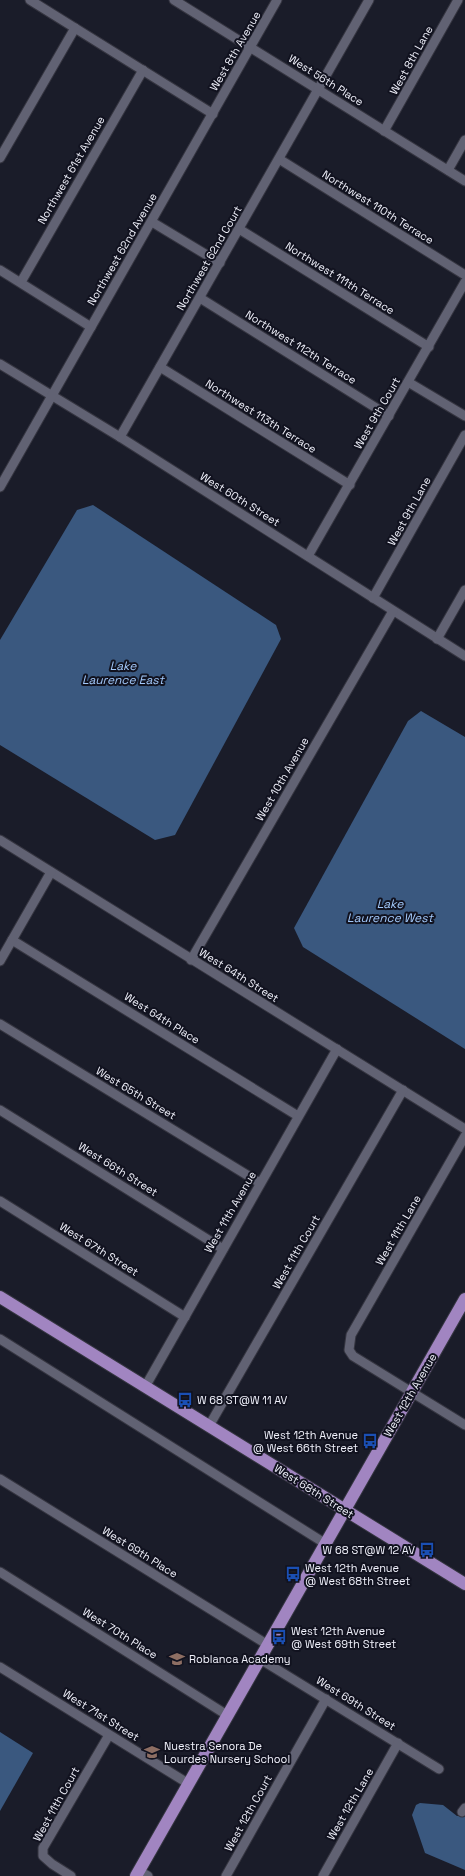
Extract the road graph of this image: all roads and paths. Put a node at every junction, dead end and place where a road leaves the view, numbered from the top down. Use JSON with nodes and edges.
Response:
{"nodes":[{"id":1,"x":30,"y":0,"type":"edge"},
{"id":2,"x":174,"y":0,"type":"edge"},
{"id":3,"x":277,"y":0,"type":"edge"},
{"id":4,"x":369,"y":0,"type":"edge"},
{"id":5,"x":458,"y":0,"type":"edge"},
{"id":6,"x":75,"y":28,"type":"junction"},
{"id":7,"x":251,"y":48,"type":"junction"},
{"id":8,"x":143,"y":70,"type":"junction"},
{"id":9,"x":318,"y":90,"type":"junction"},
{"id":10,"x":213,"y":114,"type":"junction"},
{"id":11,"x":384,"y":131,"type":"junction"},
{"id":12,"x":465,"y":140,"type":"edge"},
{"id":13,"x":0,"y":158,"type":"edge"},
{"id":14,"x":279,"y":159,"type":"junction"},
{"id":15,"x":448,"y":170,"type":"junction"},
{"id":16,"x":465,"y":181,"type":"edge"},
{"id":17,"x":152,"y":222,"type":"junction"},
{"id":18,"x":239,"y":229,"type":"junction"},
{"id":19,"x":220,"y":263,"type":"junction"},
{"id":20,"x":0,"y":270,"type":"edge"},
{"id":21,"x":465,"y":275,"type":"edge"},
{"id":22,"x":21,"y":282,"type":"junction"},
{"id":23,"x":465,"y":282,"type":"edge"},
{"id":24,"x":200,"y":298,"type":"junction"},
{"id":25,"x":91,"y":327,"type":"junction"},
{"id":26,"x":429,"y":347,"type":"junction"},
{"id":27,"x":0,"y":364,"type":"edge"},
{"id":28,"x":160,"y":367,"type":"junction"},
{"id":29,"x":408,"y":382,"type":"junction"},
{"id":30,"x":52,"y":396,"type":"junction"},
{"id":31,"x":389,"y":416,"type":"junction"},
{"id":32,"x":465,"y":416,"type":"edge"},
{"id":33,"x":465,"y":435,"type":"edge"},
{"id":34,"x":120,"y":437,"type":"junction"},
{"id":35,"x":350,"y":485,"type":"junction"},
{"id":36,"x":0,"y":487,"type":"edge"},
{"id":37,"x":308,"y":556,"type":"junction"},
{"id":38,"x":465,"y":590,"type":"edge"},
{"id":39,"x":373,"y":598,"type":"junction"},
{"id":40,"x":393,"y":611,"type":"junction"},
{"id":41,"x":437,"y":639,"type":"junction"},
{"id":42,"x":465,"y":656,"type":"edge"},
{"id":43,"x":0,"y":840,"type":"edge"},
{"id":44,"x":51,"y":872,"type":"junction"},
{"id":45,"x":12,"y":940,"type":"junction"},
{"id":46,"x":191,"y":960,"type":"junction"},
{"id":47,"x":0,"y":961,"type":"edge"},
{"id":48,"x":0,"y":1024,"type":"edge"},
{"id":49,"x":337,"y":1049,"type":"junction"},
{"id":50,"x":403,"y":1090,"type":"junction"},
{"id":51,"x":0,"y":1110,"type":"edge"},
{"id":52,"x":298,"y":1116,"type":"junction"},
{"id":53,"x":465,"y":1129,"type":"edge"},
{"id":54,"x":465,"y":1136,"type":"edge"},
{"id":55,"x":260,"y":1183,"type":"junction"},
{"id":56,"x":0,"y":1201,"type":"edge"},
{"id":57,"x":223,"y":1249,"type":"junction"},
{"id":58,"x":0,"y":1297,"type":"edge"},
{"id":59,"x":465,"y":1299,"type":"edge"},
{"id":60,"x":185,"y":1317,"type":"junction"},
{"id":61,"x":0,"y":1339,"type":"edge"},
{"id":62,"x":145,"y":1387,"type":"junction"},
{"id":63,"x":412,"y":1392,"type":"junction"},
{"id":64,"x":465,"y":1425,"type":"edge"},
{"id":65,"x":209,"y":1426,"type":"junction"},
{"id":66,"x":0,"y":1478,"type":"edge"},
{"id":67,"x":345,"y":1510,"type":"junction"},
{"id":68,"x":326,"y":1544,"type":"junction"},
{"id":69,"x":0,"y":1572,"type":"edge"},
{"id":70,"x":465,"y":1584,"type":"edge"},
{"id":71,"x":268,"y":1645,"type":"junction"},
{"id":72,"x":260,"y":1659,"type":"junction"},
{"id":73,"x":0,"y":1667,"type":"edge"},
{"id":74,"x":326,"y":1699,"type":"junction"},
{"id":75,"x":227,"y":1715,"type":"junction"},
{"id":76,"x":109,"y":1735,"type":"junction"},
{"id":77,"x":398,"y":1743,"type":"junction"},
{"id":78,"x":439,"y":1768,"type":"dead end"},
{"id":79,"x":189,"y":1784,"type":"junction"},
{"id":80,"x":141,"y":1874,"type":"edge"},
{"id":81,"x":71,"y":1876,"type":"edge"},
{"id":82,"x":226,"y":1876,"type":"edge"},
{"id":83,"x":323,"y":1876,"type":"edge"}],
"edges":[{"from":1,"to":6,"type":"street"},
{"from":2,"to":7,"type":"street","name":"West 56th Place"},
{"from":3,"to":7,"type":"street","name":"West 8th Avenue"},
{"from":4,"to":9,"type":"street","name":"Northwest 62nd Court"},
{"from":5,"to":11,"type":"street","name":"West 8th Lane"},
{"from":6,"to":8,"type":"street"},
{"from":6,"to":13,"type":"street"},
{"from":7,"to":9,"type":"street","name":"West 56th Place"},
{"from":7,"to":10,"type":"street","name":"West 8th Avenue"},
{"from":8,"to":10,"type":"street"},
{"from":8,"to":22,"type":"street","name":"Northwest 61st Avenue"},
{"from":9,"to":11,"type":"street","name":"West 56th Place"},
{"from":9,"to":14,"type":"street","name":"Northwest 62nd Court"},
{"from":10,"to":17,"type":"street","name":"Northwest 62nd Avenue"},
{"from":11,"to":15,"type":"street","name":"West 56th Place"},
{"from":12,"to":15,"type":"street"},
{"from":14,"to":18,"type":"street","name":"Northwest 62nd Court"},
{"from":14,"to":21,"type":"street","name":"Northwest 110th Terrace"},
{"from":15,"to":16,"type":"street","name":"West 56th Place"},
{"from":17,"to":19,"type":"street"},
{"from":17,"to":25,"type":"street","name":"Northwest 62nd Avenue"},
{"from":18,"to":19,"type":"street","name":"Northwest 62nd Court"},
{"from":18,"to":26,"type":"street","name":"Northwest 111th Terrace"},
{"from":19,"to":24,"type":"street","name":"Northwest 62nd Court"},
{"from":20,"to":22,"type":"street"},
{"from":22,"to":25,"type":"street"},
{"from":23,"to":26,"type":"street","name":"West 9th Court"},
{"from":24,"to":28,"type":"street","name":"Northwest 62nd Court"},
{"from":24,"to":31,"type":"street","name":"Northwest 112th Terrace"},
{"from":25,"to":30,"type":"street","name":"Northwest 62nd Avenue"},
{"from":26,"to":29,"type":"street","name":"West 9th Court"},
{"from":27,"to":30,"type":"street","name":"West 60th Street"},
{"from":28,"to":34,"type":"street","name":"Northwest 62nd Court"},
{"from":28,"to":35,"type":"street","name":"Northwest 113th Terrace"},
{"from":29,"to":31,"type":"street","name":"West 9th Court"},
{"from":29,"to":32,"type":"street"},
{"from":30,"to":34,"type":"street","name":"West 60th Street"},
{"from":30,"to":36,"type":"street"},
{"from":31,"to":35,"type":"street","name":"West 9th Court"},
{"from":33,"to":39,"type":"street","name":"West 9th Lane"},
{"from":34,"to":37,"type":"street","name":"West 60th Street"},
{"from":35,"to":37,"type":"street","name":"West 9th Court"},
{"from":37,"to":39,"type":"street","name":"West 60th Street"},
{"from":38,"to":41,"type":"street"},
{"from":39,"to":40,"type":"street","name":"West 60th Street"},
{"from":40,"to":41,"type":"street","name":"West 60th Street"},
{"from":40,"to":46,"type":"street","name":"West 10th Avenue"},
{"from":41,"to":42,"type":"street","name":"West 60th Street"},
{"from":43,"to":44,"type":"street","name":"West 64th Street"},
{"from":44,"to":45,"type":"street"},
{"from":44,"to":46,"type":"street","name":"West 64th Street"},
{"from":45,"to":47,"type":"street"},
{"from":45,"to":52,"type":"street","name":"West 64th Place"},
{"from":46,"to":49,"type":"street","name":"West 64th Street"},
{"from":48,"to":55,"type":"street","name":"West 65th Street"},
{"from":49,"to":50,"type":"street","name":"West 64th Street"},
{"from":49,"to":52,"type":"street","name":"West 11th Avenue"},
{"from":50,"to":53,"type":"street","name":"West 64th Street"},
{"from":50,"to":65,"type":"street","name":"West 11th Court"},
{"from":51,"to":57,"type":"street","name":"West 66th Street"},
{"from":52,"to":55,"type":"street","name":"West 11th Avenue"},
{"from":54,"to":63,"type":"street","name":"West 11th Lane"},
{"from":55,"to":57,"type":"street","name":"West 11th Avenue"},
{"from":56,"to":60,"type":"street","name":"West 67th Street"},
{"from":57,"to":60,"type":"street","name":"West 11th Avenue"},
{"from":58,"to":62,"type":"main road","name":"West 68th Street"},
{"from":59,"to":63,"type":"main road","name":"West 12th Avenue"},
{"from":60,"to":62,"type":"street","name":"West 11th Avenue"},
{"from":61,"to":68,"type":"street"},
{"from":62,"to":65,"type":"main road","name":"West 68th Street"},
{"from":63,"to":64,"type":"street"},
{"from":63,"to":67,"type":"main road","name":"West 12th Avenue"},
{"from":65,"to":67,"type":"main road","name":"West 68th Street"},
{"from":66,"to":71,"type":"street","name":"West 69th Place"},
{"from":67,"to":68,"type":"main road","name":"West 12th Avenue"},
{"from":67,"to":70,"type":"main road","name":"West 68th Street"},
{"from":68,"to":71,"type":"main road","name":"West 12th Avenue"},
{"from":69,"to":75,"type":"street","name":"West 70th Place"},
{"from":71,"to":72,"type":"main road","name":"West 12th Avenue"},
{"from":72,"to":74,"type":"street","name":"West 69th Street"},
{"from":72,"to":75,"type":"main road","name":"West 12th Avenue"},
{"from":73,"to":76,"type":"street","name":"West 71st Street"},
{"from":74,"to":77,"type":"street","name":"West 69th Street"},
{"from":74,"to":82,"type":"street","name":"West 12th Court"},
{"from":75,"to":79,"type":"main road","name":"West 12th Avenue"},
{"from":76,"to":79,"type":"street","name":"West 71st Street"},
{"from":76,"to":81,"type":"street","name":"West 11th Court"},
{"from":77,"to":78,"type":"street","name":"West 69th Street"},
{"from":77,"to":83,"type":"street","name":"West 12th Lane"},
{"from":79,"to":80,"type":"main road","name":"West 12th Avenue"}]}
